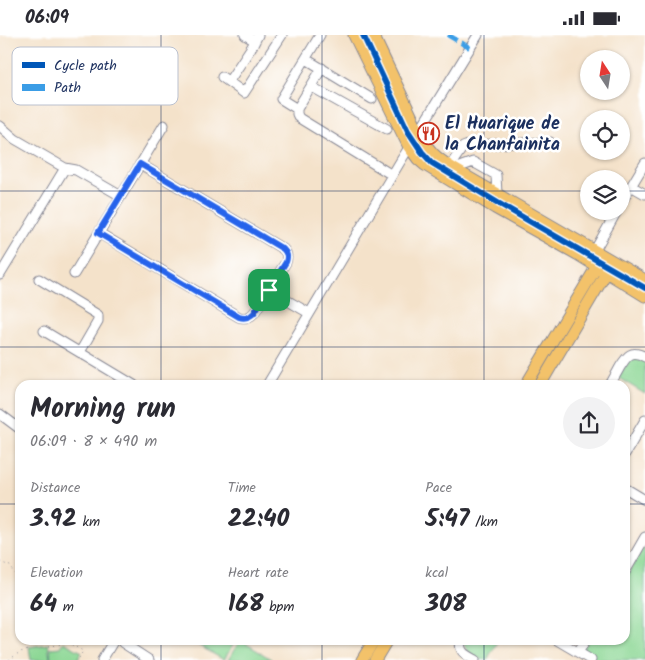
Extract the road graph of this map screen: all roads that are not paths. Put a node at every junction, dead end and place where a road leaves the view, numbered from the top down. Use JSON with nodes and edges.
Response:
{"nodes":[{"id":1,"x":245,"y":35,"type":"edge"},
{"id":2,"x":282,"y":35,"type":"edge"},
{"id":3,"x":320,"y":35,"type":"edge"},
{"id":4,"x":354,"y":35,"type":"edge"},
{"id":5,"x":373,"y":35,"type":"edge"},
{"id":6,"x":478,"y":35,"type":"edge"},
{"id":7,"x":255,"y":40,"type":"edge"},
{"id":8,"x":269,"y":54,"type":"junction"},
{"id":9,"x":306,"y":59,"type":"junction"},
{"id":10,"x":243,"y":60,"type":"junction"},
{"id":11,"x":322,"y":68,"type":"junction"},
{"id":12,"x":258,"y":71,"type":"junction"},
{"id":13,"x":312,"y":87,"type":"junction"},
{"id":14,"x":372,"y":99,"type":"dead end"},
{"id":15,"x":298,"y":109,"type":"junction"},
{"id":16,"x":164,"y":125,"type":"dead end"},
{"id":17,"x":0,"y":126,"type":"edge"},
{"id":18,"x":387,"y":129,"type":"dead end"},
{"id":19,"x":419,"y":132,"type":"junction"},
{"id":20,"x":550,"y":142,"type":"dead end"},
{"id":21,"x":409,"y":147,"type":"junction"},
{"id":22,"x":645,"y":163,"type":"edge"},
{"id":23,"x":140,"y":164,"type":"junction"},
{"id":24,"x":452,"y":167,"type":"junction"},
{"id":25,"x":65,"y":168,"type":"junction"},
{"id":26,"x":392,"y":175,"type":"junction"},
{"id":27,"x":631,"y":186,"type":"joint"},
{"id":28,"x":645,"y":194,"type":"edge"},
{"id":29,"x":499,"y":195,"type":"junction"},
{"id":30,"x":121,"y":196,"type":"junction"},
{"id":31,"x":495,"y":208,"type":"junction"},
{"id":32,"x":614,"y":220,"type":"edge"},
{"id":33,"x":98,"y":233,"type":"junction"},
{"id":34,"x":604,"y":255,"type":"junction"},
{"id":35,"x":601,"y":270,"type":"junction"},
{"id":36,"x":74,"y":274,"type":"dead end"},
{"id":37,"x":0,"y":275,"type":"edge"},
{"id":38,"x":39,"y":279,"type":"dead end"},
{"id":39,"x":645,"y":280,"type":"edge"},
{"id":40,"x":269,"y":290,"type":"junction"},
{"id":41,"x":645,"y":296,"type":"edge"},
{"id":42,"x":309,"y":313,"type":"junction"},
{"id":43,"x":44,"y":331,"type":"dead end"},
{"id":44,"x":80,"y":352,"type":"junction"},
{"id":45,"x":645,"y":357,"type":"edge"},
{"id":46,"x":126,"y":380,"type":"edge"},
{"id":47,"x":270,"y":380,"type":"edge"},
{"id":48,"x":529,"y":380,"type":"edge"},
{"id":49,"x":543,"y":380,"type":"edge"},
{"id":50,"x":613,"y":380,"type":"edge"},
{"id":51,"x":0,"y":414,"type":"edge"},
{"id":52,"x":645,"y":420,"type":"edge"},
{"id":53,"x":15,"y":425,"type":"edge"},
{"id":54,"x":630,"y":446,"type":"edge"},
{"id":55,"x":630,"y":491,"type":"edge"},
{"id":56,"x":645,"y":500,"type":"edge"},
{"id":57,"x":645,"y":537,"type":"edge"},
{"id":58,"x":630,"y":564,"type":"edge"},
{"id":59,"x":115,"y":645,"type":"edge"},
{"id":60,"x":123,"y":645,"type":"edge"},
{"id":61,"x":371,"y":645,"type":"edge"},
{"id":62,"x":384,"y":645,"type":"edge"},
{"id":63,"x":460,"y":645,"type":"edge"},
{"id":64,"x":566,"y":645,"type":"edge"},
{"id":65,"x":583,"y":645,"type":"edge"},
{"id":66,"x":578,"y":652,"type":"junction"},
{"id":67,"x":102,"y":660,"type":"edge"},
{"id":68,"x":149,"y":660,"type":"edge"},
{"id":69,"x":362,"y":660,"type":"edge"},
{"id":70,"x":375,"y":660,"type":"edge"},
{"id":71,"x":475,"y":660,"type":"edge"},
{"id":72,"x":592,"y":660,"type":"edge"}],
"edges":[{"from":1,"to":7,"type":"street"},
{"from":2,"to":8,"type":"street"},
{"from":3,"to":9,"type":"street"},
{"from":4,"to":21,"type":"main road"},
{"from":5,"to":19,"type":"main road"},
{"from":6,"to":19,"type":"street"},
{"from":7,"to":8,"type":"street"},
{"from":7,"to":10,"type":"street"},
{"from":8,"to":12,"type":"street"},
{"from":9,"to":11,"type":"street"},
{"from":9,"to":15,"type":"street"},
{"from":10,"to":12,"type":"street"},
{"from":10,"to":12,"type":"street"},
{"from":11,"to":13,"type":"street"},
{"from":11,"to":14,"type":"street"},
{"from":13,"to":15,"type":"street"},
{"from":13,"to":18,"type":"street"},
{"from":15,"to":26,"type":"street"},
{"from":16,"to":23,"type":"street"},
{"from":17,"to":25,"type":"street"},
{"from":19,"to":21,"type":"street"},
{"from":19,"to":24,"type":"main road"},
{"from":20,"to":24,"type":"street"},
{"from":21,"to":26,"type":"street"},
{"from":21,"to":31,"type":"main road"},
{"from":22,"to":27,"type":"street"},
{"from":23,"to":30,"type":"street"},
{"from":23,"to":40,"type":"street"},
{"from":24,"to":29,"type":"main road"},
{"from":25,"to":30,"type":"street"},
{"from":25,"to":37,"type":"street"},
{"from":26,"to":42,"type":"street"},
{"from":27,"to":28,"type":"street"},
{"from":29,"to":31,"type":"main road"},
{"from":29,"to":34,"type":"main road"},
{"from":30,"to":33,"type":"street"},
{"from":31,"to":35,"type":"main road"},
{"from":32,"to":34,"type":"street"},
{"from":33,"to":36,"type":"street"},
{"from":33,"to":40,"type":"street"},
{"from":34,"to":35,"type":"main road"},
{"from":34,"to":39,"type":"main road"},
{"from":35,"to":41,"type":"main road"},
{"from":35,"to":48,"type":"main road"},
{"from":35,"to":49,"type":"main road"},
{"from":38,"to":44,"type":"street"},
{"from":40,"to":42,"type":"street"},
{"from":42,"to":47,"type":"street"},
{"from":43,"to":44,"type":"street"},
{"from":44,"to":46,"type":"street"},
{"from":45,"to":50,"type":"street"},
{"from":51,"to":53,"type":"street"},
{"from":52,"to":54,"type":"street"},
{"from":55,"to":56,"type":"street"},
{"from":57,"to":58,"type":"street"},
{"from":59,"to":67,"type":"street"},
{"from":60,"to":68,"type":"street"},
{"from":61,"to":69,"type":"main road"},
{"from":62,"to":70,"type":"main road"},
{"from":63,"to":71,"type":"street"},
{"from":64,"to":66,"type":"street"},
{"from":65,"to":66,"type":"street"},
{"from":66,"to":72,"type":"street"}]}
